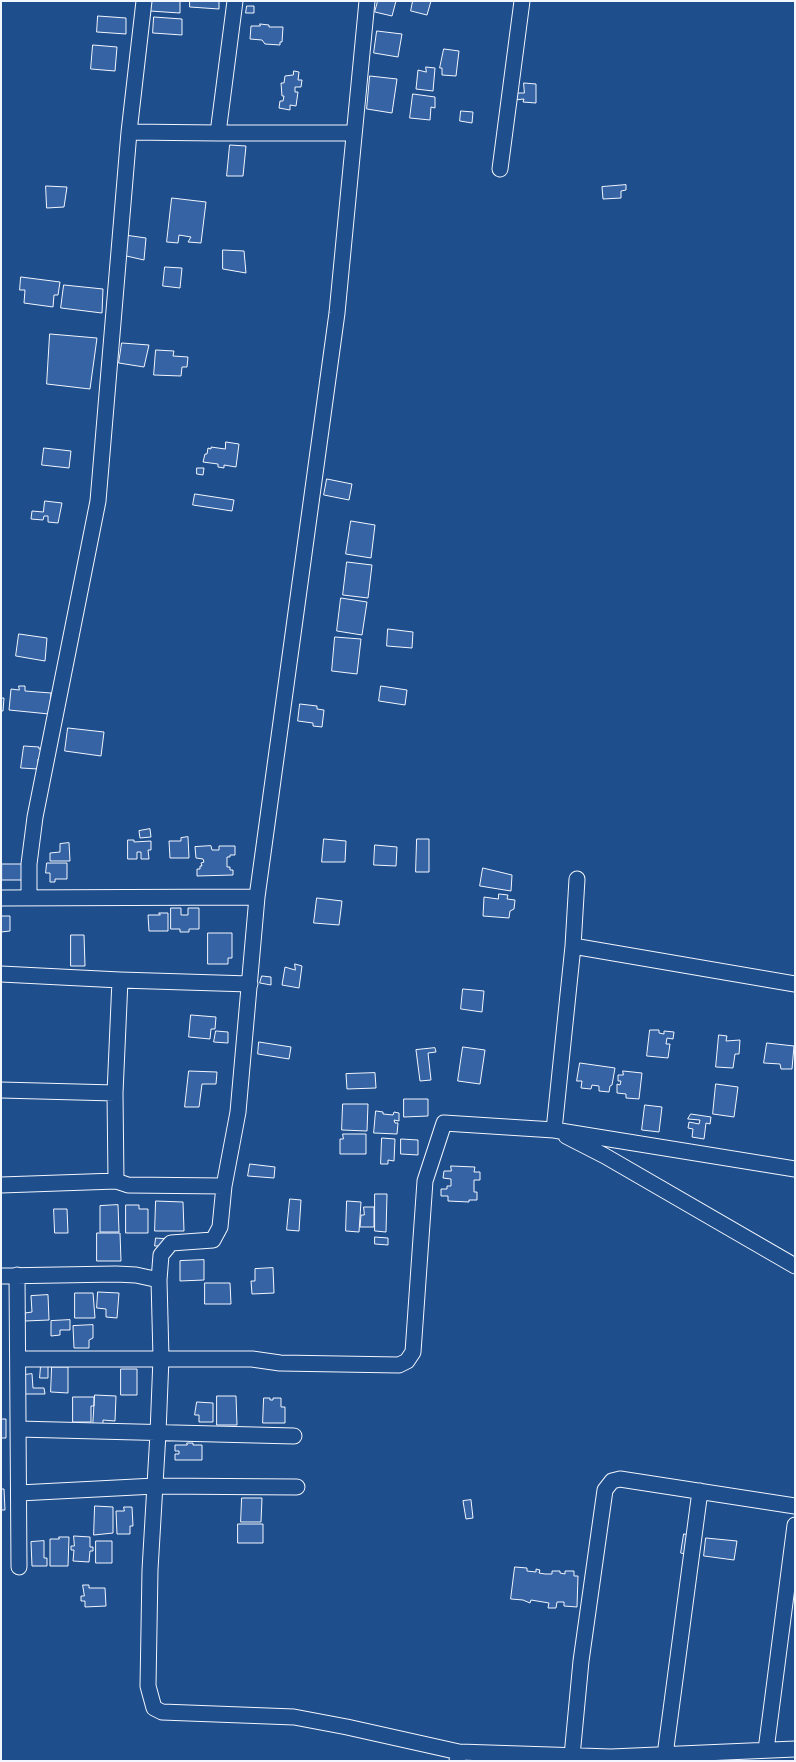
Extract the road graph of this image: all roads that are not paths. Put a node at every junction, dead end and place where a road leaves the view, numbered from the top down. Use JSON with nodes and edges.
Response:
{"nodes":[{"id":1,"x":144,"y":1,"type":"edge"},
{"id":2,"x":235,"y":1,"type":"edge"},
{"id":3,"x":367,"y":1,"type":"edge"},
{"id":4,"x":522,"y":1,"type":"edge"},
{"id":5,"x":128,"y":132,"type":"junction"},
{"id":6,"x":218,"y":133,"type":"junction"},
{"id":7,"x":354,"y":133,"type":"junction"},
{"id":8,"x":500,"y":169,"type":"dead end"},
{"id":9,"x":577,"y":879,"type":"dead end"},
{"id":10,"x":257,"y":897,"type":"junction"},
{"id":11,"x":1,"y":898,"type":"edge"},
{"id":12,"x":29,"y":898,"type":"junction"},
{"id":13,"x":573,"y":946,"type":"junction"},
{"id":14,"x":1,"y":974,"type":"edge"},
{"id":15,"x":120,"y":980,"type":"junction"},
{"id":16,"x":250,"y":984,"type":"junction"},
{"id":17,"x":795,"y":984,"type":"edge"},
{"id":18,"x":1,"y":1090,"type":"edge"},
{"id":19,"x":115,"y":1093,"type":"junction"},
{"id":20,"x":554,"y":1130,"type":"junction"},
{"id":21,"x":795,"y":1169,"type":"edge"},
{"id":22,"x":116,"y":1181,"type":"junction"},
{"id":23,"x":1,"y":1185,"type":"edge"},
{"id":24,"x":224,"y":1186,"type":"junction"},
{"id":25,"x":795,"y":1266,"type":"edge"},
{"id":26,"x":17,"y":1275,"type":"junction"},
{"id":27,"x":1,"y":1276,"type":"edge"},
{"id":28,"x":159,"y":1280,"type":"junction"},
{"id":29,"x":161,"y":1358,"type":"junction"},
{"id":30,"x":18,"y":1359,"type":"junction"},
{"id":31,"x":18,"y":1429,"type":"junction"},
{"id":32,"x":158,"y":1433,"type":"junction"},
{"id":33,"x":294,"y":1436,"type":"dead end"},
{"id":34,"x":155,"y":1486,"type":"junction"},
{"id":35,"x":297,"y":1486,"type":"dead end"},
{"id":36,"x":700,"y":1491,"type":"junction"},
{"id":37,"x":19,"y":1493,"type":"junction"},
{"id":38,"x":795,"y":1506,"type":"edge"},
{"id":39,"x":795,"y":1526,"type":"edge"},
{"id":40,"x":19,"y":1567,"type":"dead end"},
{"id":41,"x":795,"y":1749,"type":"edge"},
{"id":42,"x":766,"y":1750,"type":"junction"},
{"id":43,"x":665,"y":1755,"type":"junction"},
{"id":44,"x":572,"y":1756,"type":"junction"},
{"id":45,"x":458,"y":1757,"type":"edge"},
{"id":46,"x":611,"y":1759,"type":"edge"}],
"edges":[{"from":1,"to":5,"type":"street"},
{"from":2,"to":6,"type":"street"},
{"from":3,"to":7,"type":"street"},
{"from":4,"to":8,"type":"street"},
{"from":5,"to":6,"type":"street"},
{"from":5,"to":12,"type":"street"},
{"from":6,"to":7,"type":"street"},
{"from":7,"to":10,"type":"street"},
{"from":9,"to":13,"type":"street"},
{"from":10,"to":12,"type":"street"},
{"from":10,"to":16,"type":"street"},
{"from":11,"to":12,"type":"street"},
{"from":13,"to":17,"type":"street"},
{"from":13,"to":20,"type":"street"},
{"from":14,"to":15,"type":"street"},
{"from":15,"to":16,"type":"street"},
{"from":15,"to":19,"type":"street"},
{"from":16,"to":24,"type":"street"},
{"from":18,"to":19,"type":"street"},
{"from":19,"to":22,"type":"street"},
{"from":20,"to":21,"type":"street"},
{"from":20,"to":25,"type":"street"},
{"from":20,"to":29,"type":"street"},
{"from":22,"to":23,"type":"street"},
{"from":22,"to":24,"type":"street"},
{"from":24,"to":28,"type":"street"},
{"from":26,"to":27,"type":"street"},
{"from":26,"to":28,"type":"street"},
{"from":26,"to":30,"type":"street"},
{"from":28,"to":29,"type":"street"},
{"from":29,"to":30,"type":"street"},
{"from":29,"to":32,"type":"street"},
{"from":30,"to":31,"type":"street"},
{"from":31,"to":32,"type":"street"},
{"from":31,"to":37,"type":"street"},
{"from":32,"to":33,"type":"street"},
{"from":32,"to":34,"type":"street"},
{"from":34,"to":35,"type":"street"},
{"from":34,"to":37,"type":"street"},
{"from":34,"to":45,"type":"street"},
{"from":36,"to":38,"type":"street"},
{"from":36,"to":43,"type":"street"},
{"from":36,"to":44,"type":"street"},
{"from":37,"to":40,"type":"street"},
{"from":39,"to":42,"type":"street"},
{"from":41,"to":42,"type":"street"},
{"from":42,"to":43,"type":"street"},
{"from":43,"to":46,"type":"street"},
{"from":44,"to":45,"type":"street"},
{"from":44,"to":46,"type":"street"}]}
